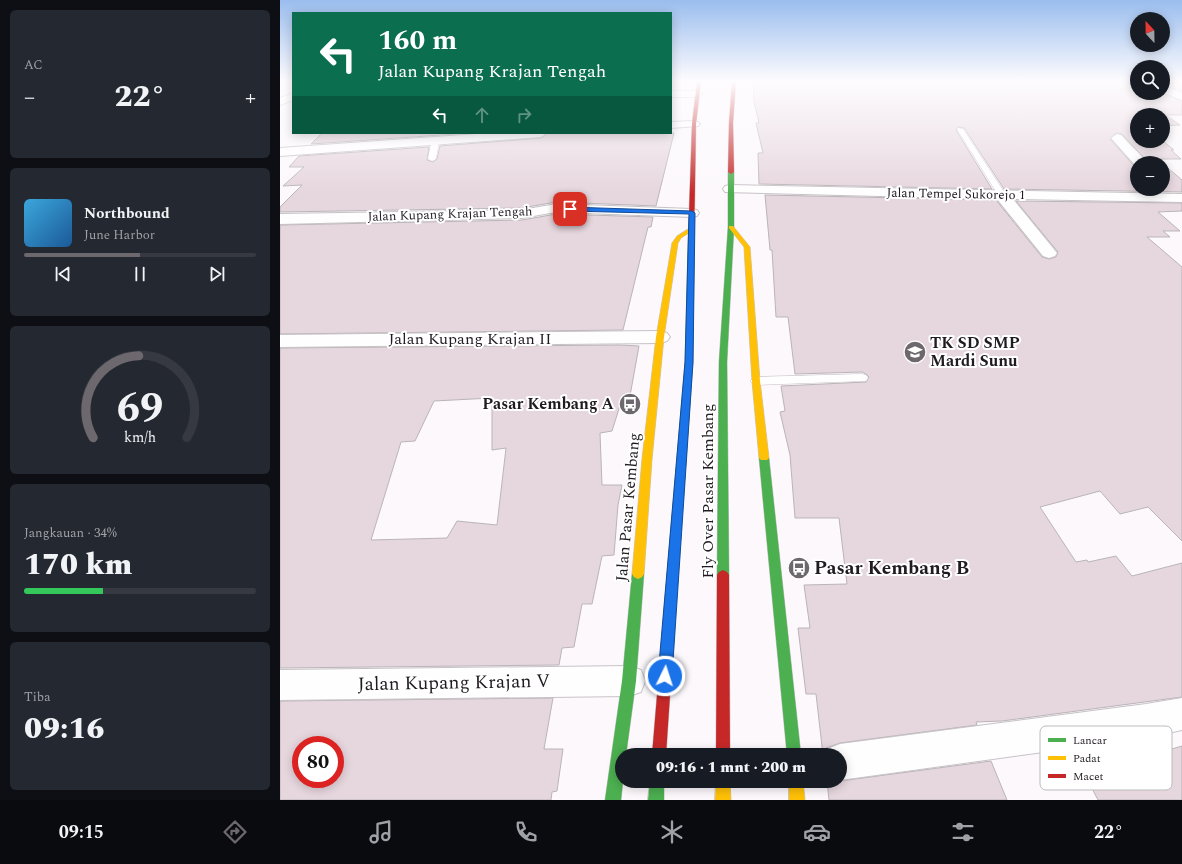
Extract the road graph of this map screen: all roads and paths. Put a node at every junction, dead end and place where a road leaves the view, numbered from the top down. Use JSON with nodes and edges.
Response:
{"nodes":[{"id":1,"x":695,"y":119,"type":"edge"},
{"id":2,"x":731,"y":119,"type":"edge"},
{"id":3,"x":694,"y":124,"type":"junction"},
{"id":4,"x":672,"y":125,"type":"edge"},
{"id":5,"x":960,"y":129,"type":"dead end"},
{"id":6,"x":384,"y":134,"type":"edge"},
{"id":7,"x":528,"y":134,"type":"edge"},
{"id":8,"x":1117,"y":138,"type":"dead end"},
{"id":9,"x":435,"y":141,"type":"junction"},
{"id":10,"x":374,"y":145,"type":"junction"},
{"id":11,"x":280,"y":152,"type":"edge"},
{"id":12,"x":1134,"y":156,"type":"edge"},
{"id":13,"x":432,"y":158,"type":"dead end"},
{"id":14,"x":1170,"y":188,"type":"edge"},
{"id":15,"x":730,"y":189,"type":"junction"},
{"id":16,"x":1002,"y":194,"type":"junction"},
{"id":17,"x":1182,"y":198,"type":"edge"},
{"id":18,"x":692,"y":213,"type":"junction"},
{"id":19,"x":280,"y":219,"type":"edge"},
{"id":20,"x":731,"y":227,"type":"junction"},
{"id":21,"x":692,"y":229,"type":"junction"},
{"id":22,"x":1049,"y":253,"type":"dead end"},
{"id":23,"x":660,"y":337,"type":"junction"},
{"id":24,"x":280,"y":341,"type":"edge"},
{"id":25,"x":862,"y":378,"type":"dead end"},
{"id":26,"x":756,"y":381,"type":"junction"},
{"id":27,"x":629,"y":681,"type":"junction"},
{"id":28,"x":280,"y":684,"type":"edge"},
{"id":29,"x":1182,"y":714,"type":"edge"},
{"id":30,"x":1109,"y":726,"type":"edge"},
{"id":31,"x":1040,"y":735,"type":"edge"},
{"id":32,"x":660,"y":748,"type":"edge"},
{"id":33,"x":723,"y":748,"type":"edge"},
{"id":34,"x":793,"y":748,"type":"edge"},
{"id":35,"x":847,"y":761,"type":"edge"},
{"id":36,"x":657,"y":788,"type":"edge"},
{"id":37,"x":723,"y":788,"type":"edge"},
{"id":38,"x":796,"y":788,"type":"edge"},
{"id":39,"x":613,"y":800,"type":"edge"},
{"id":40,"x":656,"y":800,"type":"edge"},
{"id":41,"x":723,"y":800,"type":"edge"},
{"id":42,"x":797,"y":800,"type":"edge"}],
"edges":[{"from":1,"to":3,"type":"main road"},
{"from":2,"to":15,"type":"main road"},
{"from":3,"to":4,"type":"street"},
{"from":3,"to":18,"type":"main road"},
{"from":5,"to":16,"type":"lane"},
{"from":6,"to":10,"type":"street"},
{"from":7,"to":9,"type":"street"},
{"from":8,"to":12,"type":"street"},
{"from":9,"to":10,"type":"street"},
{"from":9,"to":13,"type":"lane"},
{"from":10,"to":11,"type":"street"},
{"from":14,"to":17,"type":"street"},
{"from":15,"to":16,"type":"street","name":"Jalan Tempel Sukorejo 1"},
{"from":15,"to":20,"type":"main road"},
{"from":16,"to":17,"type":"street","name":"Jalan Tempel Sukorejo 1"},
{"from":16,"to":22,"type":"street"},
{"from":18,"to":19,"type":"street","name":"Jalan Kupang Krajan Tengah"},
{"from":18,"to":21,"type":"main road"},
{"from":20,"to":26,"type":"main road"},
{"from":20,"to":33,"type":"main road","name":"Fly Over Pasar Kembang"},
{"from":21,"to":23,"type":"main road","name":"Jalan Pasar Kembang"},
{"from":21,"to":32,"type":"main road","name":"Fly Over Pasar Kembang"},
{"from":23,"to":24,"type":"street","name":"Jalan Kupang Krajan II"},
{"from":23,"to":27,"type":"main road","name":"Jalan Pasar Kembang"},
{"from":25,"to":26,"type":"lane"},
{"from":26,"to":34,"type":"main road"},
{"from":27,"to":28,"type":"street","name":"Jalan Kupang Krajan V"},
{"from":27,"to":39,"type":"main road","name":"Jalan Pasar Kembang"},
{"from":29,"to":30,"type":"street"},
{"from":31,"to":35,"type":"street"},
{"from":36,"to":40,"type":"main road"},
{"from":37,"to":41,"type":"main road"},
{"from":38,"to":42,"type":"main road"}]}
